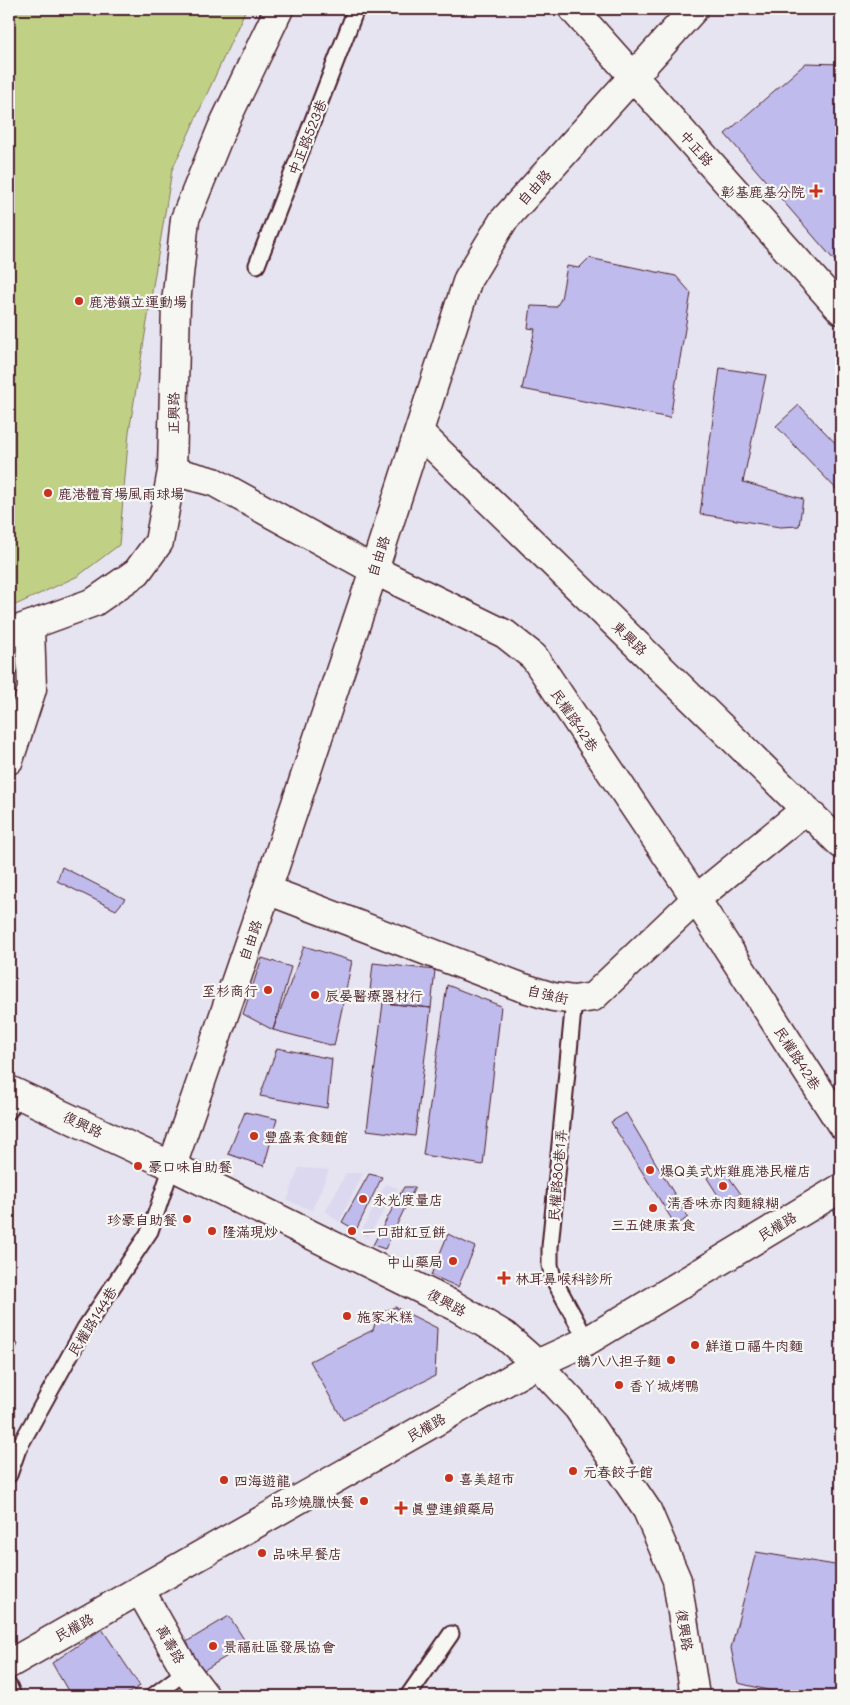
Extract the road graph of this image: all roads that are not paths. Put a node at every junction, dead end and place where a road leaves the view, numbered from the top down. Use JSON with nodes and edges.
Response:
{"nodes":[{"id":1,"x":279,"y":9,"type":"edge"},
{"id":2,"x":356,"y":9,"type":"edge"},
{"id":3,"x":573,"y":9,"type":"edge"},
{"id":4,"x":694,"y":9,"type":"edge"},
{"id":5,"x":633,"y":76,"type":"junction"},
{"id":6,"x":257,"y":265,"type":"dead end"},
{"id":7,"x":841,"y":310,"type":"edge"},
{"id":8,"x":418,"y":432,"type":"junction"},
{"id":9,"x":172,"y":471,"type":"junction"},
{"id":10,"x":374,"y":570,"type":"junction"},
{"id":11,"x":19,"y":630,"type":"edge"},
{"id":12,"x":9,"y":760,"type":"edge"},
{"id":13,"x":806,"y":809,"type":"junction"},
{"id":14,"x":841,"y":844,"type":"edge"},
{"id":15,"x":268,"y":890,"type":"junction"},
{"id":16,"x":696,"y":900,"type":"junction"},
{"id":17,"x":574,"y":1000,"type":"junction"},
{"id":18,"x":12,"y":1098,"type":"edge"},
{"id":19,"x":841,"y":1124,"type":"edge"},
{"id":20,"x":172,"y":1166,"type":"junction"},
{"id":21,"x":841,"y":1188,"type":"edge"},
{"id":22,"x":586,"y":1341,"type":"junction"},
{"id":23,"x":537,"y":1364,"type":"junction"},
{"id":24,"x":9,"y":1475,"type":"edge"},
{"id":25,"x":140,"y":1590,"type":"junction"},
{"id":26,"x":451,"y":1634,"type":"dead end"},
{"id":27,"x":9,"y":1664,"type":"edge"},
{"id":28,"x":186,"y":1671,"type":"junction"},
{"id":29,"x":9,"y":1686,"type":"edge"},
{"id":30,"x":13,"y":1696,"type":"edge"},
{"id":31,"x":153,"y":1696,"type":"edge"},
{"id":32,"x":205,"y":1696,"type":"edge"},
{"id":33,"x":408,"y":1696,"type":"edge"},
{"id":34,"x":695,"y":1696,"type":"edge"}],
"edges":[{"from":1,"to":9,"type":"street","name":"正興路"},
{"from":2,"to":6,"type":"lane","name":"中正路523巷"},
{"from":3,"to":5,"type":"street","name":"中正路"},
{"from":4,"to":5,"type":"street","name":"自由路"},
{"from":5,"to":7,"type":"street","name":"中正路"},
{"from":5,"to":8,"type":"street","name":"自由路"},
{"from":8,"to":10,"type":"street","name":"自由路"},
{"from":8,"to":13,"type":"street","name":"東興路"},
{"from":9,"to":10,"type":"street","name":"民權路42巷"},
{"from":9,"to":11,"type":"street","name":"正興路"},
{"from":10,"to":15,"type":"street","name":"自由路"},
{"from":10,"to":16,"type":"street","name":"民權路42巷"},
{"from":11,"to":12,"type":"street","name":"正興路"},
{"from":13,"to":14,"type":"street","name":"東興路"},
{"from":13,"to":16,"type":"street","name":"自強街"},
{"from":15,"to":17,"type":"street","name":"自強街"},
{"from":15,"to":20,"type":"street","name":"自由路"},
{"from":16,"to":17,"type":"street","name":"自強街"},
{"from":16,"to":19,"type":"street","name":"民權路42巷"},
{"from":17,"to":22,"type":"lane","name":"民權路80巷1弄"},
{"from":18,"to":20,"type":"street","name":"復興路"},
{"from":20,"to":23,"type":"street","name":"復興路"},
{"from":20,"to":24,"type":"lane","name":"民權路144巷"},
{"from":21,"to":22,"type":"street","name":"民權路"},
{"from":22,"to":23,"type":"street","name":"民權路"},
{"from":23,"to":25,"type":"street","name":"民權路"},
{"from":23,"to":34,"type":"street","name":"復興路"},
{"from":25,"to":27,"type":"street","name":"民權路"},
{"from":25,"to":28,"type":"street","name":"萬壽路"},
{"from":26,"to":33,"type":"lane"},
{"from":28,"to":31,"type":"lane"},
{"from":28,"to":32,"type":"street","name":"萬壽路"},
{"from":29,"to":30,"type":"lane"}]}
